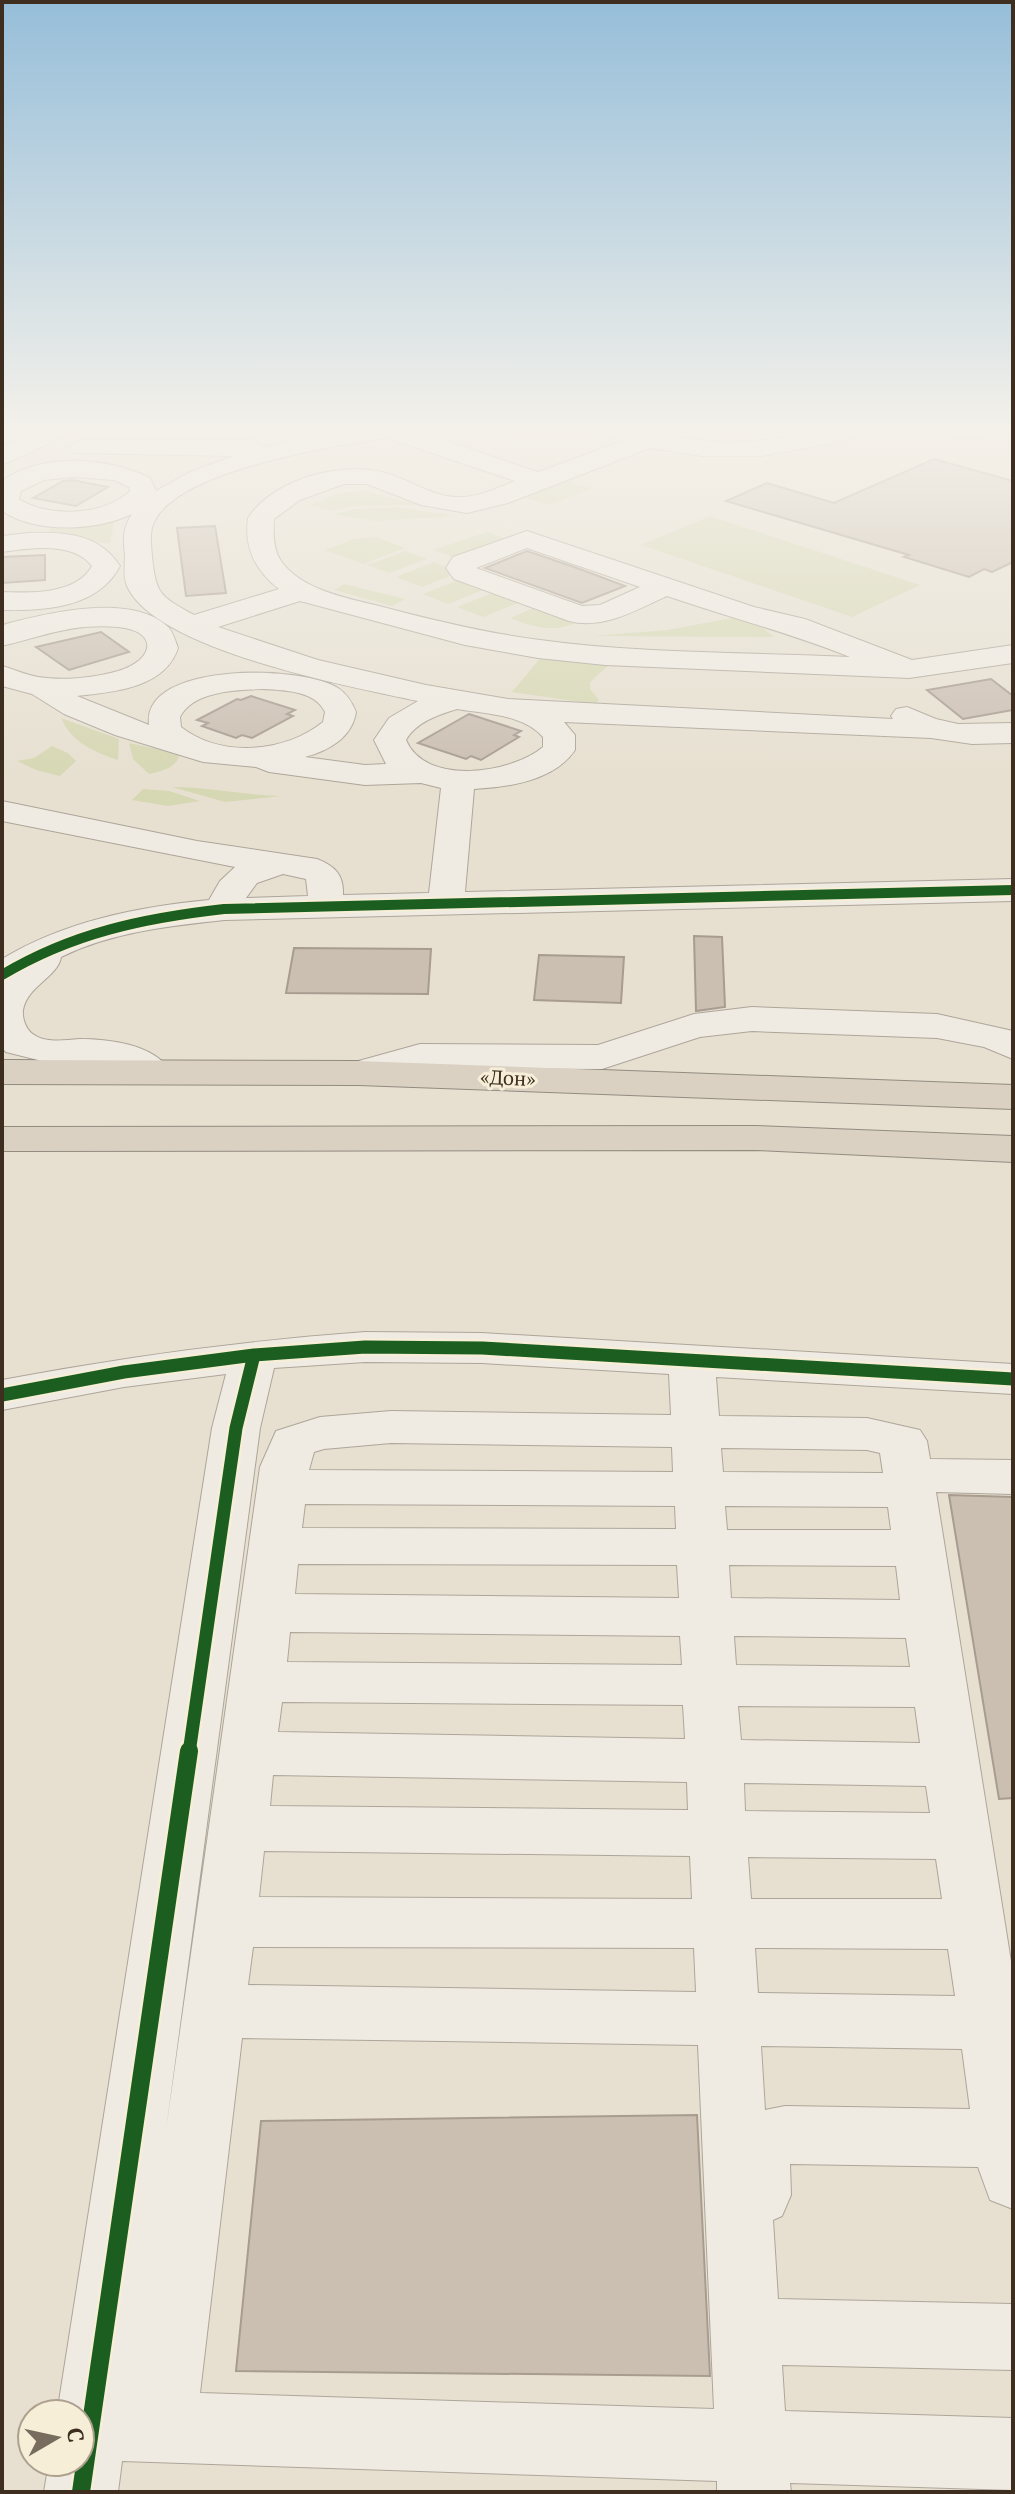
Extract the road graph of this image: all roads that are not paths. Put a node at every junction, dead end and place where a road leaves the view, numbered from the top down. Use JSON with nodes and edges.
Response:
{"nodes":[{"id":1,"x":79,"y":547,"type":"edge"},
{"id":2,"x":138,"y":547,"type":"edge"},
{"id":3,"x":261,"y":547,"type":"edge"},
{"id":4,"x":505,"y":547,"type":"edge"},
{"id":5,"x":552,"y":547,"type":"edge"},
{"id":6,"x":666,"y":586,"type":"junction"},
{"id":7,"x":302,"y":591,"type":"junction"},
{"id":8,"x":2,"y":601,"type":"edge"},
{"id":9,"x":190,"y":626,"type":"junction"},
{"id":10,"x":2,"y":637,"type":"edge"},
{"id":11,"x":1003,"y":661,"type":"edge"},
{"id":12,"x":902,"y":669,"type":"junction"},
{"id":13,"x":2,"y":675,"type":"edge"},
{"id":14,"x":42,"y":687,"type":"junction"},
{"id":15,"x":456,"y":699,"type":"junction"},
{"id":16,"x":509,"y":708,"type":"junction"},
{"id":17,"x":615,"y":714,"type":"junction"},
{"id":18,"x":934,"y":728,"type":"junction"},
{"id":19,"x":1013,"y":733,"type":"edge"},
{"id":20,"x":561,"y":742,"type":"junction"},
{"id":21,"x":181,"y":744,"type":"junction"},
{"id":22,"x":243,"y":757,"type":"junction"},
{"id":23,"x":424,"y":773,"type":"junction"},
{"id":24,"x":458,"y":779,"type":"junction"},
{"id":25,"x":2,"y":811,"type":"edge"},
{"id":26,"x":197,"y":851,"type":"junction"},
{"id":27,"x":283,"y":864,"type":"junction"},
{"id":28,"x":1013,"y":890,"type":"edge"},
{"id":29,"x":229,"y":896,"type":"junction"},
{"id":30,"x":446,"y":902,"type":"junction"},
{"id":31,"x":325,"y":906,"type":"junction"},
{"id":32,"x":72,"y":938,"type":"junction"},
{"id":33,"x":2,"y":975,"type":"edge"},
{"id":34,"x":1013,"y":1047,"type":"edge"},
{"id":35,"x":50,"y":1052,"type":"junction"},
{"id":36,"x":2,"y":1053,"type":"edge"},
{"id":37,"x":150,"y":1070,"type":"junction"},
{"id":38,"x":2,"y":1072,"type":"edge"},
{"id":39,"x":358,"y":1073,"type":"junction"},
{"id":40,"x":1013,"y":1097,"type":"edge"},
{"id":41,"x":2,"y":1139,"type":"edge"},
{"id":42,"x":1013,"y":1149,"type":"edge"},
{"id":43,"x":254,"y":1355,"type":"junction"},
{"id":44,"x":692,"y":1360,"type":"junction"},
{"id":45,"x":1013,"y":1379,"type":"edge"},
{"id":46,"x":2,"y":1395,"type":"edge"},
{"id":47,"x":694,"y":1431,"type":"junction"},
{"id":48,"x":1013,"y":1477,"type":"edge"},
{"id":49,"x":909,"y":1482,"type":"junction"},
{"id":50,"x":283,"y":1487,"type":"junction"},
{"id":51,"x":698,"y":1489,"type":"junction"},
{"id":52,"x":275,"y":1546,"type":"junction"},
{"id":53,"x":701,"y":1548,"type":"junction"},
{"id":54,"x":918,"y":1548,"type":"junction"},
{"id":55,"x":266,"y":1613,"type":"junction"},
{"id":56,"x":704,"y":1617,"type":"junction"},
{"id":57,"x":929,"y":1619,"type":"junction"},
{"id":58,"x":257,"y":1682,"type":"junction"},
{"id":59,"x":708,"y":1685,"type":"junction"},
{"id":60,"x":939,"y":1687,"type":"junction"},
{"id":61,"x":248,"y":1753,"type":"junction"},
{"id":62,"x":712,"y":1761,"type":"junction"},
{"id":63,"x":951,"y":1765,"type":"junction"},
{"id":64,"x":238,"y":1828,"type":"junction"},
{"id":65,"x":717,"y":1833,"type":"junction"},
{"id":66,"x":961,"y":1836,"type":"junction"},
{"id":67,"x":226,"y":1922,"type":"junction"},
{"id":68,"x":721,"y":1924,"type":"junction"},
{"id":69,"x":974,"y":1924,"type":"junction"},
{"id":70,"x":215,"y":2011,"type":"junction"},
{"id":71,"x":727,"y":2019,"type":"junction"},
{"id":72,"x":990,"y":2023,"type":"junction"},
{"id":73,"x":732,"y":2117,"type":"junction"},
{"id":74,"x":1008,"y":2145,"type":"edge"},
{"id":75,"x":754,"y":2331,"type":"junction"},
{"id":76,"x":1013,"y":2337,"type":"edge"},
{"id":77,"x":95,"y":2398,"type":"edge"},
{"id":78,"x":160,"y":2427,"type":"junction"},
{"id":79,"x":1013,"y":2454,"type":"edge"},
{"id":80,"x":96,"y":2455,"type":"edge"},
{"id":81,"x":752,"y":2468,"type":"edge"}],
"edges":[{"from":1,"to":8,"type":"street"},
{"from":2,"to":9,"type":"street"},
{"from":3,"to":7,"type":"street"},
{"from":4,"to":6,"type":"street"},
{"from":5,"to":6,"type":"street"},
{"from":6,"to":12,"type":"street"},
{"from":7,"to":9,"type":"street"},
{"from":7,"to":12,"type":"street"},
{"from":9,"to":15,"type":"street"},
{"from":10,"to":14,"type":"street"},
{"from":11,"to":12,"type":"street"},
{"from":12,"to":18,"type":"street"},
{"from":13,"to":14,"type":"street"},
{"from":14,"to":21,"type":"street"},
{"from":15,"to":16,"type":"street"},
{"from":15,"to":23,"type":"street"},
{"from":16,"to":17,"type":"street"},
{"from":16,"to":20,"type":"street"},
{"from":17,"to":18,"type":"street"},
{"from":17,"to":20,"type":"street"},
{"from":18,"to":19,"type":"street"},
{"from":20,"to":24,"type":"street"},
{"from":21,"to":22,"type":"street"},
{"from":21,"to":22,"type":"street"},
{"from":22,"to":23,"type":"street"},
{"from":23,"to":24,"type":"street"},
{"from":24,"to":30,"type":"street"},
{"from":25,"to":26,"type":"street"},
{"from":26,"to":27,"type":"street"},
{"from":26,"to":29,"type":"street"},
{"from":27,"to":29,"type":"street"},
{"from":27,"to":31,"type":"street"},
{"from":28,"to":30,"type":"street"},
{"from":29,"to":31,"type":"street"},
{"from":29,"to":32,"type":"street"},
{"from":30,"to":31,"type":"street"},
{"from":32,"to":33,"type":"street"},
{"from":32,"to":35,"type":"street"},
{"from":34,"to":39,"type":"street"},
{"from":35,"to":36,"type":"street"},
{"from":35,"to":37,"type":"street"},
{"from":37,"to":38,"type":"highway","name":"«Дон»"},
{"from":37,"to":39,"type":"highway","name":"«Дон»"},
{"from":39,"to":40,"type":"highway","name":"«Дон»"},
{"from":41,"to":42,"type":"highway"},
{"from":43,"to":44,"type":"street"},
{"from":43,"to":46,"type":"street"},
{"from":43,"to":77,"type":"street"},
{"from":44,"to":45,"type":"street"},
{"from":44,"to":47,"type":"street"},
{"from":47,"to":49,"type":"street"},
{"from":47,"to":50,"type":"street"},
{"from":47,"to":51,"type":"street"},
{"from":48,"to":49,"type":"street"},
{"from":49,"to":51,"type":"street"},
{"from":49,"to":54,"type":"street"},
{"from":50,"to":51,"type":"street"},
{"from":50,"to":52,"type":"street"},
{"from":51,"to":53,"type":"street"},
{"from":52,"to":53,"type":"street"},
{"from":52,"to":55,"type":"street"},
{"from":53,"to":54,"type":"street"},
{"from":53,"to":56,"type":"street"},
{"from":54,"to":57,"type":"street"},
{"from":55,"to":56,"type":"street"},
{"from":55,"to":58,"type":"street"},
{"from":56,"to":57,"type":"street"},
{"from":56,"to":59,"type":"street"},
{"from":57,"to":60,"type":"street"},
{"from":58,"to":59,"type":"street"},
{"from":58,"to":61,"type":"street"},
{"from":59,"to":60,"type":"street"},
{"from":59,"to":62,"type":"street"},
{"from":60,"to":63,"type":"street"},
{"from":61,"to":62,"type":"street"},
{"from":61,"to":64,"type":"street"},
{"from":62,"to":63,"type":"street"},
{"from":62,"to":65,"type":"street"},
{"from":63,"to":66,"type":"street"},
{"from":64,"to":65,"type":"street"},
{"from":64,"to":67,"type":"street"},
{"from":65,"to":66,"type":"street"},
{"from":65,"to":68,"type":"street"},
{"from":66,"to":69,"type":"street"},
{"from":67,"to":68,"type":"street"},
{"from":67,"to":70,"type":"street"},
{"from":68,"to":69,"type":"street"},
{"from":68,"to":71,"type":"street"},
{"from":69,"to":72,"type":"street"},
{"from":70,"to":71,"type":"street"},
{"from":70,"to":78,"type":"street"},
{"from":71,"to":72,"type":"street"},
{"from":71,"to":73,"type":"street"},
{"from":72,"to":74,"type":"street"},
{"from":73,"to":74,"type":"street"},
{"from":73,"to":75,"type":"street"},
{"from":74,"to":75,"type":"street"},
{"from":75,"to":76,"type":"street"},
{"from":75,"to":81,"type":"street"},
{"from":78,"to":80,"type":"street"},
{"from":78,"to":81,"type":"street"},
{"from":79,"to":81,"type":"street"}]}
